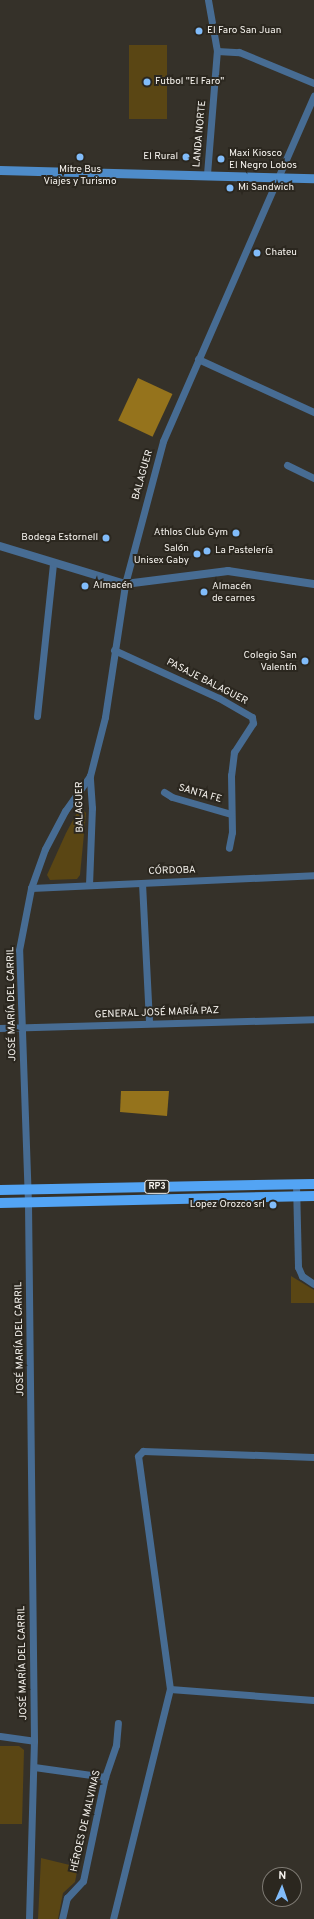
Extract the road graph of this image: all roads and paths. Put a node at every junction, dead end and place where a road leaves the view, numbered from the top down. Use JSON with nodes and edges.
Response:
{"nodes":[{"id":1,"x":208,"y":0,"type":"edge"},
{"id":2,"x":217,"y":51,"type":"junction"},
{"id":3,"x":314,"y":83,"type":"edge"},
{"id":4,"x":314,"y":96,"type":"edge"},
{"id":5,"x":0,"y":170,"type":"edge"},
{"id":6,"x":207,"y":174,"type":"junction"},
{"id":7,"x":277,"y":177,"type":"junction"},
{"id":8,"x":314,"y":178,"type":"edge"},
{"id":9,"x":198,"y":359,"type":"junction"},
{"id":10,"x":314,"y":412,"type":"edge"},
{"id":11,"x":287,"y":465,"type":"dead end"},
{"id":12,"x":314,"y":478,"type":"edge"},
{"id":13,"x":0,"y":546,"type":"edge"},
{"id":14,"x":53,"y":563,"type":"junction"},
{"id":15,"x":125,"y":584,"type":"junction"},
{"id":16,"x":314,"y":584,"type":"edge"},
{"id":17,"x":114,"y":650,"type":"junction"},
{"id":18,"x":37,"y":716,"type":"dead end"},
{"id":19,"x":90,"y":776,"type":"junction"},
{"id":20,"x":164,"y":792,"type":"dead end"},
{"id":21,"x":231,"y":814,"type":"junction"},
{"id":22,"x":230,"y":848,"type":"dead end"},
{"id":23,"x":314,"y":875,"type":"edge"},
{"id":24,"x":142,"y":883,"type":"junction"},
{"id":25,"x":89,"y":885,"type":"junction"},
{"id":26,"x":31,"y":888,"type":"junction"},
{"id":27,"x":314,"y":1019,"type":"edge"},
{"id":28,"x":150,"y":1022,"type":"junction"},
{"id":29,"x":0,"y":1028,"type":"edge"},
{"id":30,"x":22,"y":1028,"type":"junction"},
{"id":31,"x":296,"y":1184,"type":"junction"},
{"id":32,"x":314,"y":1184,"type":"edge"},
{"id":33,"x":0,"y":1190,"type":"edge"},
{"id":34,"x":27,"y":1190,"type":"junction"},
{"id":35,"x":314,"y":1196,"type":"edge"},
{"id":36,"x":297,"y":1197,"type":"junction"},
{"id":37,"x":0,"y":1203,"type":"edge"},
{"id":38,"x":28,"y":1203,"type":"junction"},
{"id":39,"x":314,"y":1284,"type":"edge"},
{"id":40,"x":314,"y":1456,"type":"edge"},
{"id":41,"x":170,"y":1689,"type":"junction"},
{"id":42,"x":314,"y":1700,"type":"edge"},
{"id":43,"x":118,"y":1723,"type":"dead end"},
{"id":44,"x":0,"y":1736,"type":"edge"},
{"id":45,"x":34,"y":1740,"type":"junction"},
{"id":46,"x":34,"y":1767,"type":"junction"},
{"id":47,"x":105,"y":1777,"type":"junction"},
{"id":48,"x":29,"y":1919,"type":"edge"},
{"id":49,"x":62,"y":1919,"type":"edge"},
{"id":50,"x":113,"y":1919,"type":"edge"}],
"edges":[{"from":1,"to":2,"type":"street","name":"LANDA NORTE"},
{"from":2,"to":3,"type":"street"},
{"from":2,"to":6,"type":"street","name":"LANDA NORTE"},
{"from":4,"to":7,"type":"street","name":"BALAGUER"},
{"from":5,"to":6,"type":"main road"},
{"from":6,"to":7,"type":"main road"},
{"from":7,"to":8,"type":"main road"},
{"from":7,"to":9,"type":"street","name":"BALAGUER"},
{"from":9,"to":10,"type":"street"},
{"from":9,"to":15,"type":"street","name":"BALAGUER"},
{"from":11,"to":12,"type":"street"},
{"from":13,"to":14,"type":"street"},
{"from":14,"to":15,"type":"street"},
{"from":14,"to":18,"type":"street"},
{"from":15,"to":16,"type":"street"},
{"from":15,"to":17,"type":"street","name":"BALAGUER"},
{"from":17,"to":19,"type":"street","name":"BALAGUER"},
{"from":17,"to":21,"type":"street","name":"PASAJE BALAGUER"},
{"from":19,"to":25,"type":"street","name":"BALAGUER"},
{"from":19,"to":26,"type":"street","name":"JOSÉ MARÍA DEL CARRIL"},
{"from":20,"to":21,"type":"street","name":"SANTA FE"},
{"from":21,"to":22,"type":"street","name":"PASAJE BALAGUER"},
{"from":23,"to":24,"type":"street","name":"CÓRDOBA"},
{"from":24,"to":25,"type":"street","name":"CÓRDOBA"},
{"from":24,"to":28,"type":"street"},
{"from":25,"to":26,"type":"street","name":"CÓRDOBA"},
{"from":26,"to":30,"type":"street","name":"JOSÉ MARÍA DEL CARRIL"},
{"from":27,"to":28,"type":"street","name":"GENERAL JOSÉ MARÍA PAZ"},
{"from":28,"to":30,"type":"street","name":"GENERAL JOSÉ MARÍA PAZ"},
{"from":29,"to":30,"type":"street","name":"GENERAL JOSÉ MARÍA PAZ"},
{"from":30,"to":34,"type":"street","name":"JOSÉ MARÍA DEL CARRIL"},
{"from":31,"to":32,"type":"main road","number":"RP3"},
{"from":31,"to":34,"type":"main road","number":"RP3"},
{"from":31,"to":36,"type":"street"},
{"from":33,"to":34,"type":"main road","number":"RP3"},
{"from":34,"to":38,"type":"street","name":"JOSÉ MARÍA DEL CARRIL"},
{"from":35,"to":36,"type":"main road","number":"RP3"},
{"from":36,"to":38,"type":"main road","number":"RP3"},
{"from":36,"to":39,"type":"street"},
{"from":37,"to":38,"type":"main road","number":"RP3"},
{"from":38,"to":45,"type":"street","name":"JOSÉ MARÍA DEL CARRIL"},
{"from":40,"to":41,"type":"street"},
{"from":41,"to":42,"type":"street"},
{"from":41,"to":50,"type":"street"},
{"from":43,"to":47,"type":"street","name":"HÉROES DE MALVINAS"},
{"from":44,"to":45,"type":"street"},
{"from":45,"to":46,"type":"street","name":"JOSÉ MARÍA DEL CARRIL"},
{"from":46,"to":47,"type":"street"},
{"from":46,"to":48,"type":"street","name":"JOSÉ MARÍA DEL CARRIL"},
{"from":47,"to":49,"type":"street","name":"HÉROES DE MALVINAS"}]}
